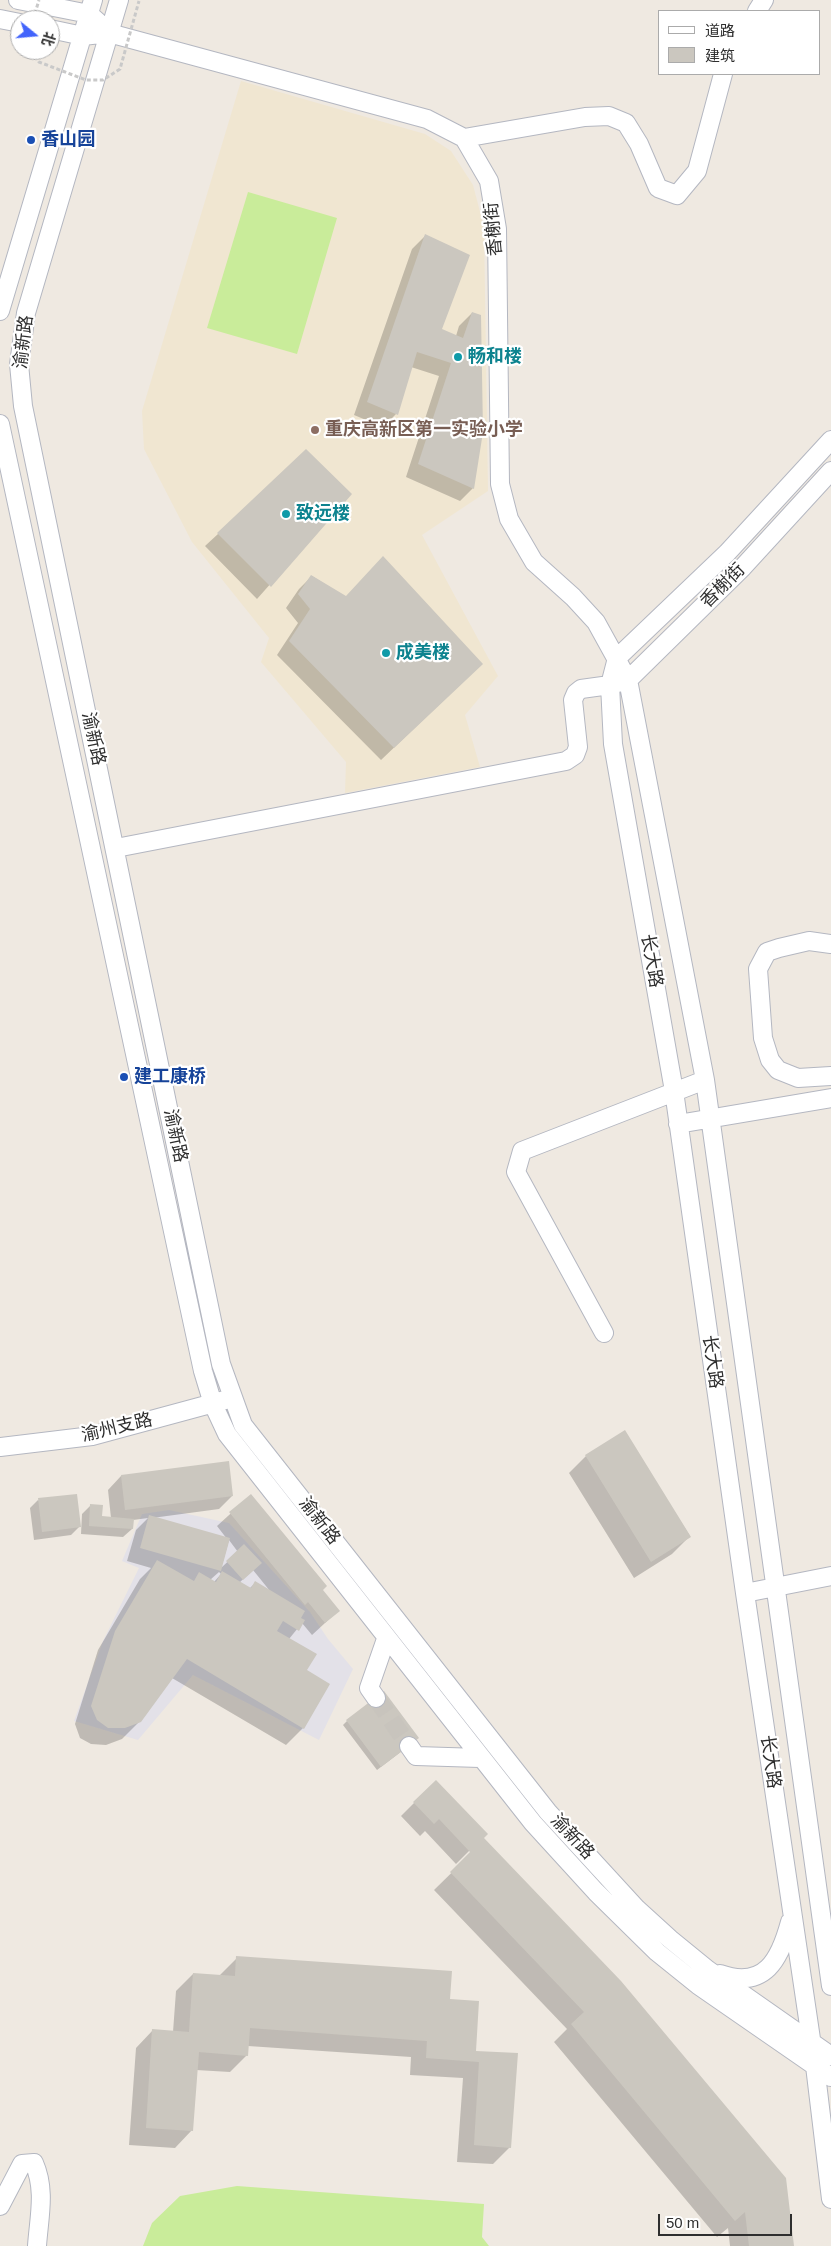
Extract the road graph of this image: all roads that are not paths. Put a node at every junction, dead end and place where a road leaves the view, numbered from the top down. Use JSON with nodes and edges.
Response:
{"nodes":[{"id":1,"x":18,"y":0,"type":"edge"},
{"id":2,"x":119,"y":0,"type":"edge"},
{"id":3,"x":91,"y":7,"type":"edge"},
{"id":4,"x":60,"y":31,"type":"edge"},
{"id":5,"x":109,"y":32,"type":"junction"},
{"id":6,"x":82,"y":36,"type":"junction"},
{"id":7,"x":723,"y":75,"type":"edge"},
{"id":8,"x":464,"y":138,"type":"junction"},
{"id":9,"x":0,"y":311,"type":"edge"},
{"id":10,"x":0,"y":424,"type":"edge"},
{"id":11,"x":831,"y":440,"type":"edge"},
{"id":12,"x":831,"y":471,"type":"edge"},
{"id":13,"x":617,"y":658,"type":"junction"},
{"id":14,"x":628,"y":680,"type":"junction"},
{"id":15,"x":610,"y":685,"type":"junction"},
{"id":16,"x":116,"y":848,"type":"junction"},
{"id":17,"x":831,"y":944,"type":"edge"},
{"id":18,"x":831,"y":1076,"type":"edge"},
{"id":19,"x":705,"y":1080,"type":"junction"},
{"id":20,"x":674,"y":1091,"type":"junction"},
{"id":21,"x":831,"y":1098,"type":"edge"},
{"id":22,"x":711,"y":1120,"type":"junction"},
{"id":23,"x":678,"y":1124,"type":"junction"},
{"id":24,"x":604,"y":1333,"type":"dead end"},
{"id":25,"x":232,"y":1398,"type":"junction"},
{"id":26,"x":213,"y":1404,"type":"junction"},
{"id":27,"x":0,"y":1447,"type":"edge"},
{"id":28,"x":831,"y":1576,"type":"edge"},
{"id":29,"x":775,"y":1587,"type":"junction"},
{"id":30,"x":744,"y":1593,"type":"junction"},
{"id":31,"x":386,"y":1639,"type":"junction"},
{"id":32,"x":376,"y":1698,"type":"tunnel mouth"},
{"id":33,"x":409,"y":1746,"type":"tunnel mouth"},
{"id":34,"x":480,"y":1758,"type":"junction"},
{"id":35,"x":792,"y":1914,"type":"junction"},
{"id":36,"x":708,"y":1970,"type":"junction"},
{"id":37,"x":831,"y":1986,"type":"edge"},
{"id":38,"x":811,"y":2043,"type":"junction"},
{"id":39,"x":831,"y":2056,"type":"edge"},
{"id":40,"x":815,"y":2066,"type":"junction"},
{"id":41,"x":831,"y":2077,"type":"edge"},
{"id":42,"x":831,"y":2198,"type":"edge"},
{"id":43,"x":0,"y":2206,"type":"edge"},
{"id":44,"x":37,"y":2246,"type":"edge"}],
"edges":[{"from":1,"to":3,"type":"street"},
{"from":2,"to":5,"type":"street","name":"渝新路"},
{"from":3,"to":5,"type":"street"},
{"from":3,"to":6,"type":"street","name":"渝新路"},
{"from":4,"to":6,"type":"street"},
{"from":5,"to":6,"type":"street"},
{"from":5,"to":8,"type":"street"},
{"from":5,"to":16,"type":"street","name":"渝新路"},
{"from":6,"to":9,"type":"street","name":"渝新路"},
{"from":7,"to":8,"type":"street"},
{"from":8,"to":13,"type":"street","name":"香榭街"},
{"from":10,"to":26,"type":"street","name":"渝新路"},
{"from":11,"to":13,"type":"street","name":"香榭街"},
{"from":12,"to":14,"type":"street","name":"香榭街"},
{"from":13,"to":14,"type":"street","name":"香榭街"},
{"from":13,"to":15,"type":"street","name":"长大路"},
{"from":14,"to":15,"type":"street"},
{"from":14,"to":19,"type":"street","name":"长大路"},
{"from":15,"to":16,"type":"street"},
{"from":15,"to":20,"type":"street","name":"长大路"},
{"from":16,"to":25,"type":"street","name":"渝新路"},
{"from":17,"to":18,"type":"street"},
{"from":19,"to":20,"type":"street"},
{"from":19,"to":22,"type":"street","name":"长大路"},
{"from":20,"to":23,"type":"street","name":"长大路"},
{"from":20,"to":24,"type":"street"},
{"from":21,"to":22,"type":"street"},
{"from":22,"to":23,"type":"street"},
{"from":22,"to":29,"type":"street","name":"长大路"},
{"from":23,"to":30,"type":"street","name":"长大路"},
{"from":25,"to":26,"type":"street","name":"渝州支路"},
{"from":25,"to":36,"type":"street","name":"渝新路"},
{"from":26,"to":27,"type":"street","name":"渝州支路"},
{"from":26,"to":31,"type":"street","name":"渝新路"},
{"from":28,"to":29,"type":"street"},
{"from":29,"to":30,"type":"street"},
{"from":29,"to":37,"type":"street","name":"长大路"},
{"from":30,"to":35,"type":"street","name":"长大路"},
{"from":31,"to":32,"type":"street"},
{"from":31,"to":34,"type":"street","name":"渝新路"},
{"from":33,"to":34,"type":"street"},
{"from":34,"to":40,"type":"street","name":"渝新路"},
{"from":35,"to":36,"type":"street"},
{"from":35,"to":38,"type":"street","name":"长大路"},
{"from":36,"to":38,"type":"street","name":"渝新路"},
{"from":38,"to":39,"type":"street","name":"渝新路"},
{"from":38,"to":40,"type":"street","name":"长大路"},
{"from":40,"to":41,"type":"street","name":"渝新路"},
{"from":40,"to":42,"type":"street","name":"长大路"},
{"from":43,"to":44,"type":"street"}]}
